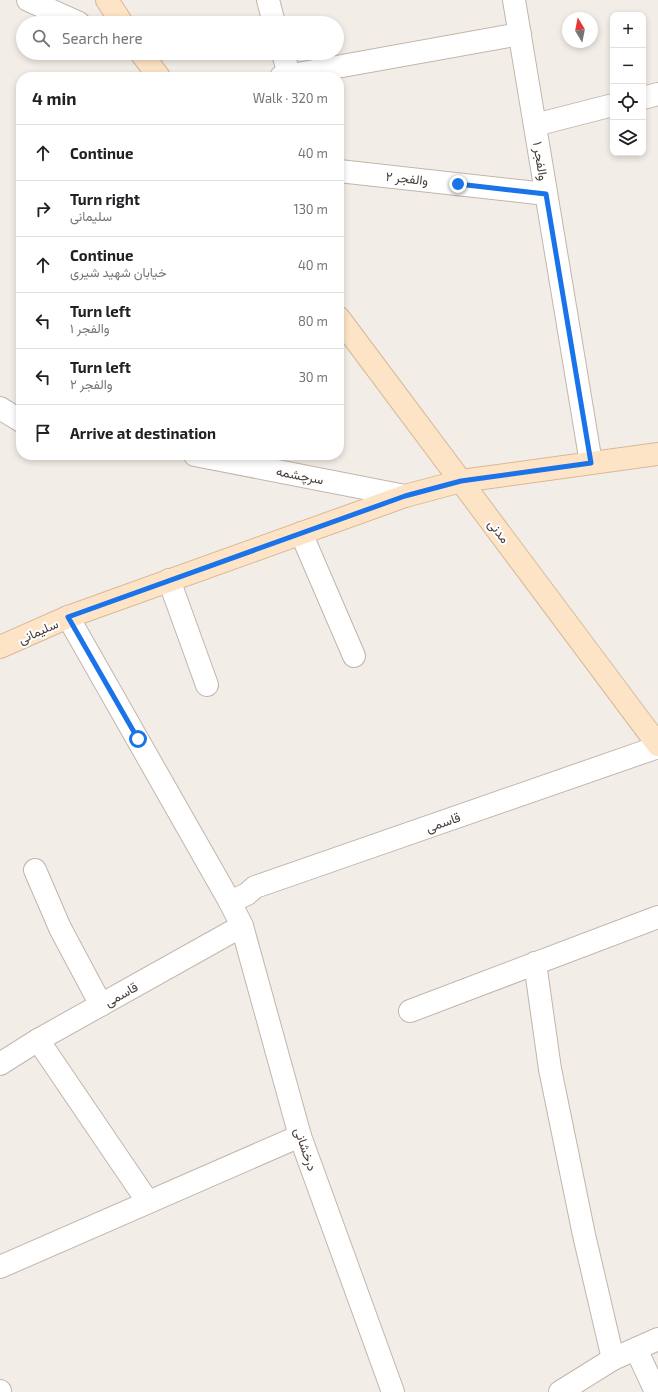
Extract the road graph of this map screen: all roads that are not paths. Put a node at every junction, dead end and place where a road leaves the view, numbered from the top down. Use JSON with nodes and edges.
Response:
{"nodes":[{"id":1,"x":28,"y":0,"type":"edge"},
{"id":2,"x":107,"y":0,"type":"edge"},
{"id":3,"x":268,"y":0,"type":"edge"},
{"id":4,"x":514,"y":0,"type":"edge"},
{"id":5,"x":63,"y":16,"type":"edge"},
{"id":6,"x":117,"y":16,"type":"edge"},
{"id":7,"x":272,"y":16,"type":"edge"},
{"id":8,"x":520,"y":34,"type":"junction"},
{"id":9,"x":146,"y":60,"type":"edge"},
{"id":10,"x":284,"y":60,"type":"edge"},
{"id":11,"x":155,"y":72,"type":"edge"},
{"id":12,"x":285,"y":72,"type":"edge"},
{"id":13,"x":307,"y":72,"type":"edge"},
{"id":14,"x":658,"y":94,"type":"edge"},
{"id":15,"x":646,"y":97,"type":"edge"},
{"id":16,"x":610,"y":106,"type":"edge"},
{"id":17,"x":535,"y":125,"type":"junction"},
{"id":18,"x":344,"y":172,"type":"edge"},
{"id":19,"x":546,"y":194,"type":"junction"},
{"id":20,"x":344,"y":325,"type":"edge"},
{"id":21,"x":0,"y":408,"type":"edge"},
{"id":22,"x":16,"y":418,"type":"edge"},
{"id":23,"x":658,"y":454,"type":"edge"},
{"id":24,"x":221,"y":460,"type":"edge"},
{"id":25,"x":591,"y":463,"type":"junction"},
{"id":26,"x":461,"y":481,"type":"junction"},
{"id":27,"x":405,"y":496,"type":"junction"},
{"id":28,"x":301,"y":533,"type":"junction"},
{"id":29,"x":169,"y":580,"type":"junction"},
{"id":30,"x":68,"y":617,"type":"junction"},
{"id":31,"x":0,"y":647,"type":"edge"},
{"id":32,"x":354,"y":656,"type":"dead end"},
{"id":33,"x":207,"y":685,"type":"dead end"},
{"id":34,"x":658,"y":746,"type":"edge"},
{"id":35,"x":35,"y":870,"type":"dead end"},
{"id":36,"x":230,"y":902,"type":"junction"},
{"id":37,"x":658,"y":918,"type":"edge"},
{"id":38,"x":242,"y":926,"type":"junction"},
{"id":39,"x":535,"y":963,"type":"junction"},
{"id":40,"x":101,"y":1005,"type":"junction"},
{"id":41,"x":410,"y":1010,"type":"dead end"},
{"id":42,"x":38,"y":1040,"type":"junction"},
{"id":43,"x":0,"y":1064,"type":"edge"},
{"id":44,"x":300,"y":1136,"type":"junction"},
{"id":45,"x":148,"y":1202,"type":"junction"},
{"id":46,"x":0,"y":1267,"type":"edge"},
{"id":47,"x":658,"y":1339,"type":"edge"},
{"id":48,"x":636,"y":1349,"type":"junction"},
{"id":49,"x":613,"y":1359,"type":"junction"},
{"id":50,"x":393,"y":1392,"type":"edge"},
{"id":51,"x":560,"y":1392,"type":"edge"},
{"id":52,"x":656,"y":1392,"type":"edge"}],
"edges":[{"from":1,"to":5,"type":"street"},
{"from":2,"to":6,"type":"street"},
{"from":3,"to":7,"type":"street"},
{"from":4,"to":8,"type":"street","name":"والفجر ۱"},
{"from":8,"to":13,"type":"street"},
{"from":8,"to":17,"type":"street","name":"والفجر ۱"},
{"from":9,"to":11,"type":"street"},
{"from":10,"to":12,"type":"street"},
{"from":14,"to":15,"type":"street"},
{"from":16,"to":17,"type":"street"},
{"from":17,"to":19,"type":"street","name":"والفجر ۱"},
{"from":18,"to":19,"type":"street","name":"والفجر ۲"},
{"from":19,"to":25,"type":"street","name":"والفجر ۱"},
{"from":20,"to":26,"type":"street","name":"مدنی"},
{"from":21,"to":22,"type":"street"},
{"from":23,"to":25,"type":"street","name":"سلیمانی"},
{"from":24,"to":27,"type":"street","name":"سرچشمه"},
{"from":25,"to":26,"type":"street","name":"سلیمانی"},
{"from":26,"to":27,"type":"street","name":"سلیمانی"},
{"from":26,"to":34,"type":"street","name":"مدنی"},
{"from":27,"to":28,"type":"street","name":"سلیمانی"},
{"from":28,"to":29,"type":"street","name":"سلیمانی"},
{"from":28,"to":32,"type":"street"},
{"from":29,"to":30,"type":"street","name":"سلیمانی"},
{"from":29,"to":33,"type":"street"},
{"from":30,"to":31,"type":"street","name":"سلیمانی"},
{"from":30,"to":36,"type":"street","name":"درخشانی"},
{"from":34,"to":36,"type":"street","name":"قاسمی"},
{"from":35,"to":40,"type":"street"},
{"from":36,"to":38,"type":"street","name":"درخشانی"},
{"from":37,"to":39,"type":"street"},
{"from":38,"to":40,"type":"street","name":"قاسمی"},
{"from":38,"to":44,"type":"street","name":"درخشانی"},
{"from":39,"to":41,"type":"street"},
{"from":39,"to":49,"type":"street"},
{"from":40,"to":42,"type":"street","name":"قاسمی"},
{"from":42,"to":43,"type":"street","name":"قاسمی"},
{"from":42,"to":45,"type":"street"},
{"from":44,"to":45,"type":"street"},
{"from":44,"to":50,"type":"street","name":"درخشانی"},
{"from":45,"to":46,"type":"street"},
{"from":47,"to":48,"type":"street"},
{"from":48,"to":49,"type":"street"},
{"from":48,"to":52,"type":"street"},
{"from":49,"to":51,"type":"street"}]}
